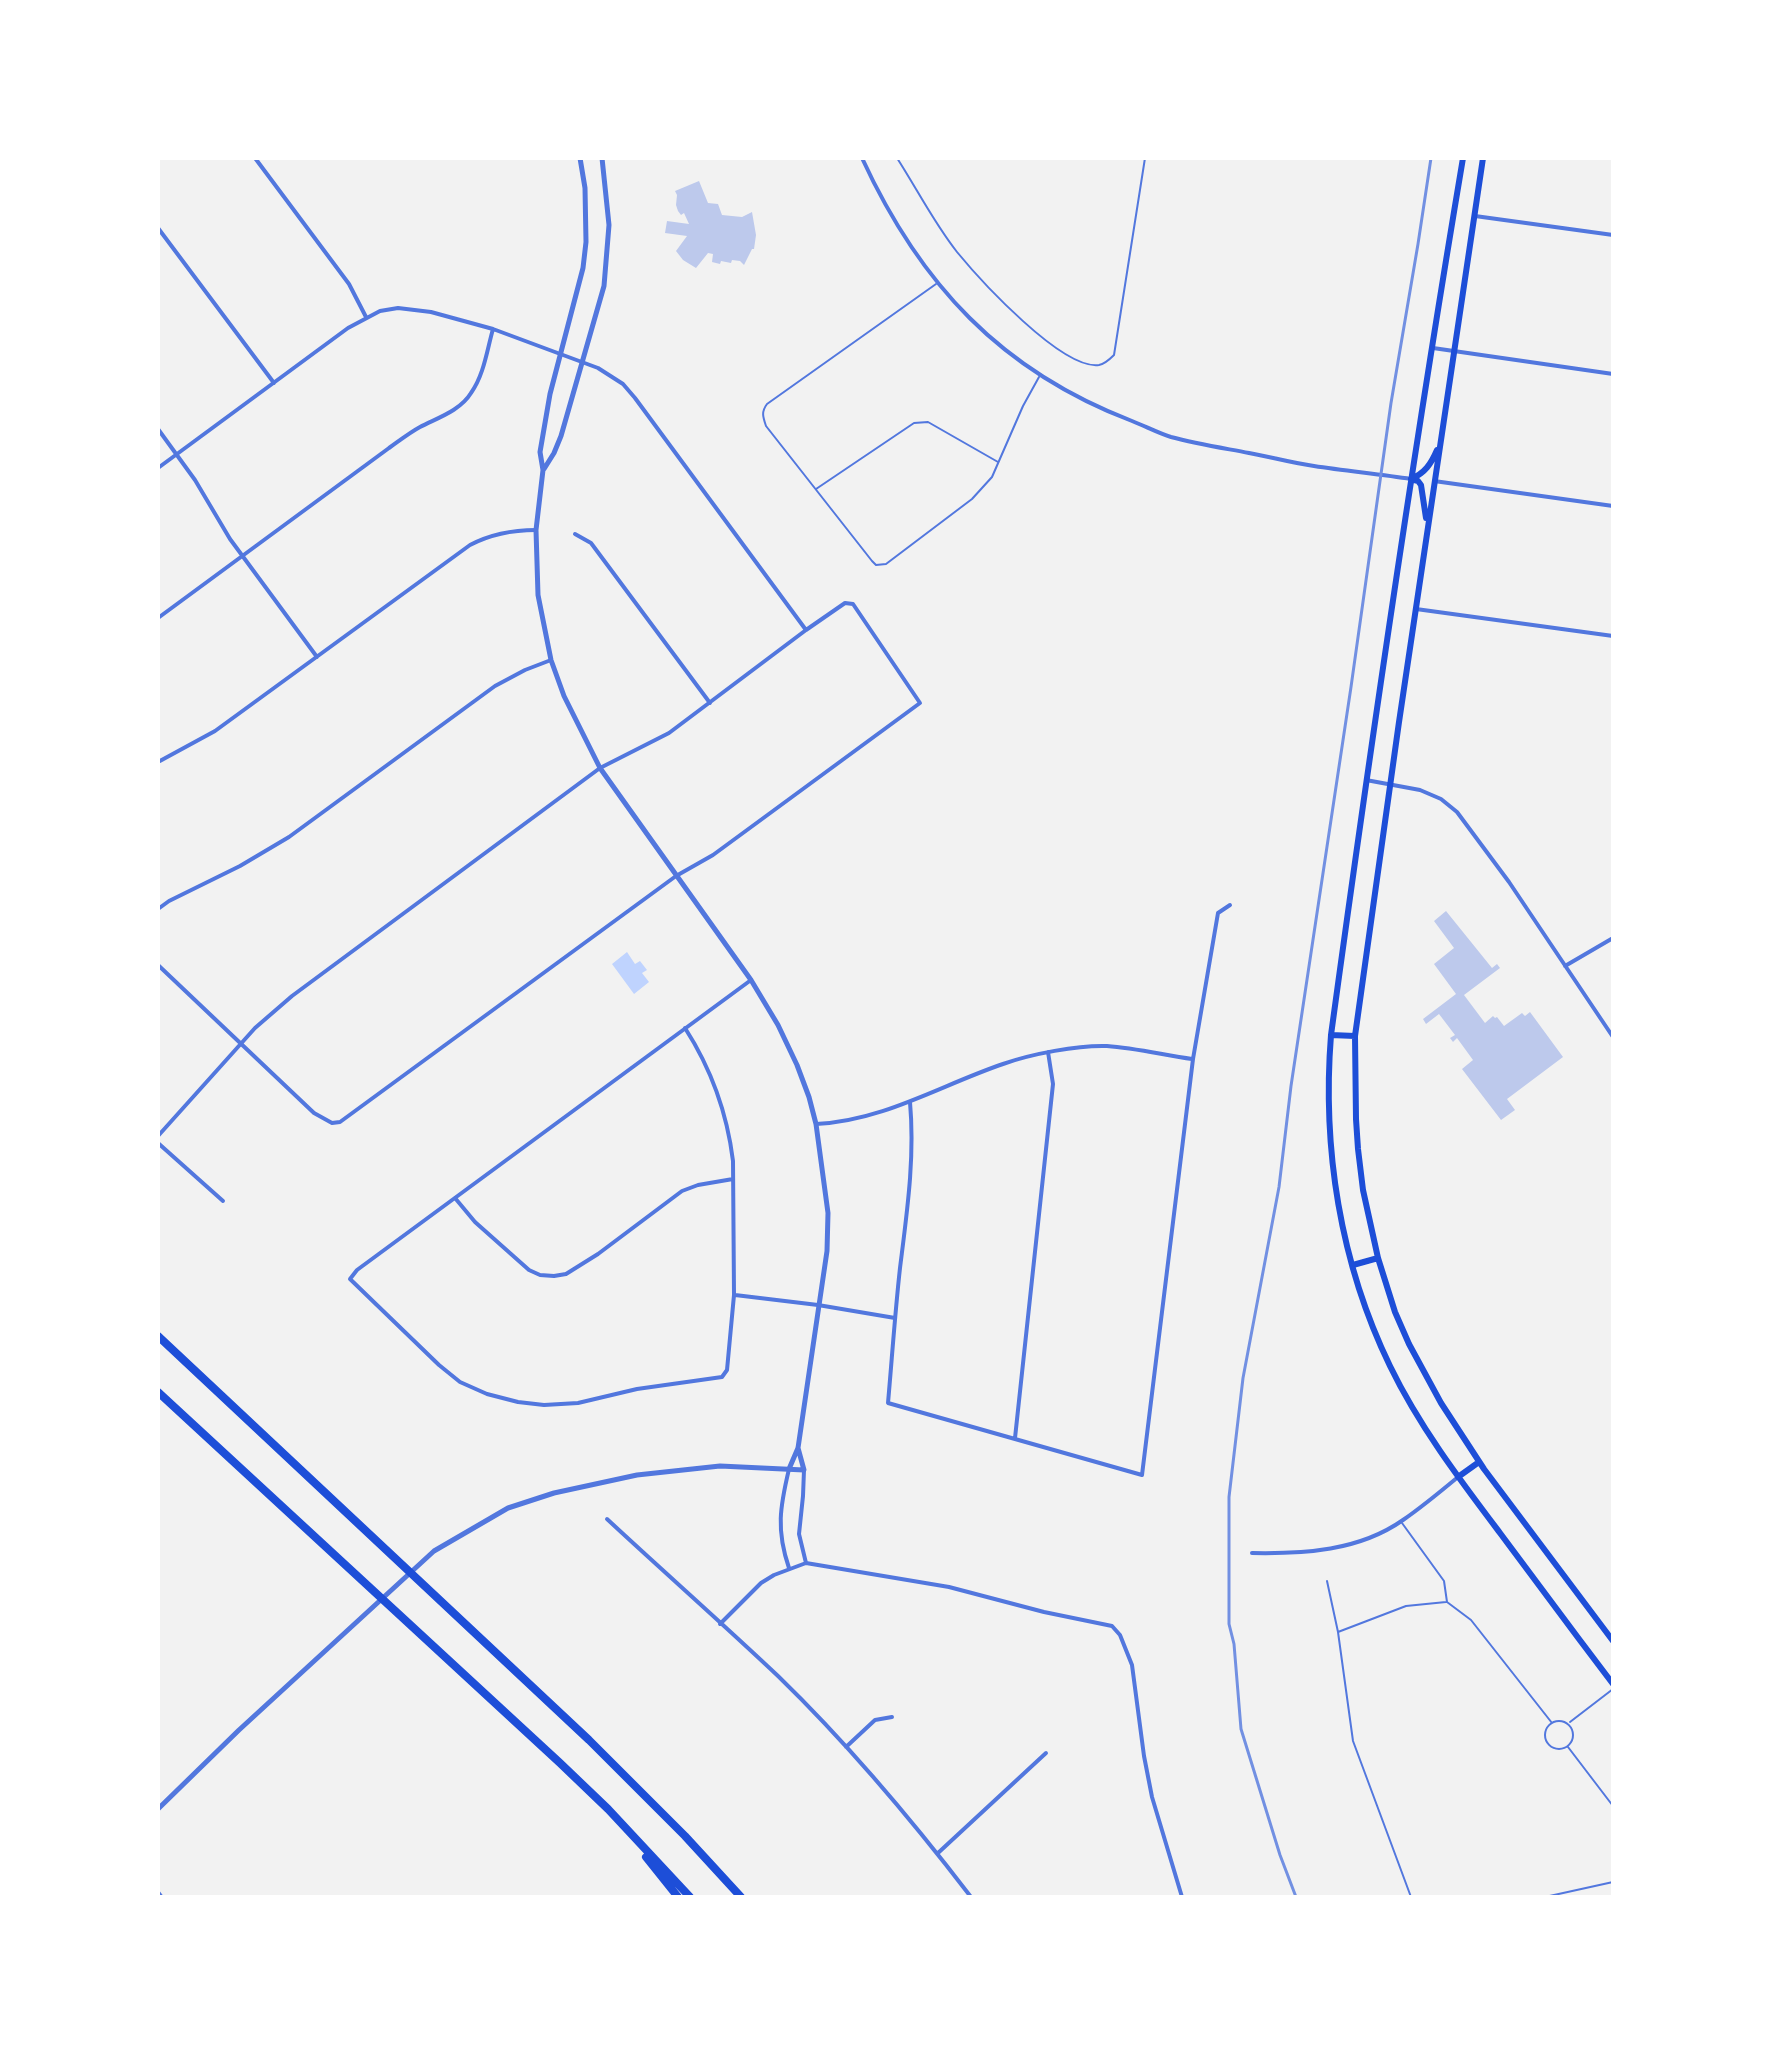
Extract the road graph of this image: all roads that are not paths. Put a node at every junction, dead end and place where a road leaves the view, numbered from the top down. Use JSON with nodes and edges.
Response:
{"nodes":[{"id":1,"x":255,"y":158,"type":"edge"},
{"id":2,"x":580,"y":158,"type":"edge"},
{"id":3,"x":602,"y":158,"type":"edge"},
{"id":4,"x":862,"y":158,"type":"edge"},
{"id":5,"x":897,"y":158,"type":"edge"},
{"id":6,"x":1145,"y":158,"type":"edge"},
{"id":7,"x":1463,"y":158,"type":"edge"},
{"id":8,"x":1483,"y":158,"type":"edge"},
{"id":9,"x":1475,"y":216,"type":"junction"},
{"id":10,"x":158,"y":228,"type":"edge"},
{"id":11,"x":1613,"y":235,"type":"edge"},
{"id":12,"x":937,"y":284,"type":"junction"},
{"id":13,"x":366,"y":317,"type":"junction"},
{"id":14,"x":493,"y":329,"type":"junction"},
{"id":15,"x":1431,"y":348,"type":"junction"},
{"id":16,"x":1454,"y":351,"type":"junction"},
{"id":17,"x":561,"y":354,"type":"junction"},
{"id":18,"x":583,"y":362,"type":"junction"},
{"id":19,"x":1613,"y":374,"type":"edge"},
{"id":20,"x":1040,"y":376,"type":"junction"},
{"id":21,"x":274,"y":383,"type":"junction"},
{"id":22,"x":158,"y":429,"type":"edge"},
{"id":23,"x":1440,"y":442,"type":"junction"},
{"id":24,"x":177,"y":455,"type":"junction"},
{"id":25,"x":998,"y":462,"type":"junction"},
{"id":26,"x":158,"y":468,"type":"edge"},
{"id":27,"x":543,"y":470,"type":"junction"},
{"id":28,"x":1411,"y":479,"type":"junction"},
{"id":29,"x":1434,"y":481,"type":"junction"},
{"id":30,"x":815,"y":489,"type":"junction"},
{"id":31,"x":1613,"y":506,"type":"edge"},
{"id":32,"x":1427,"y":529,"type":"junction"},
{"id":33,"x":536,"y":530,"type":"junction"},
{"id":34,"x":575,"y":534,"type":"dead end"},
{"id":35,"x":242,"y":556,"type":"junction"},
{"id":36,"x":1416,"y":609,"type":"junction"},
{"id":37,"x":158,"y":618,"type":"edge"},
{"id":38,"x":806,"y":630,"type":"junction"},
{"id":39,"x":1613,"y":636,"type":"edge"},
{"id":40,"x":317,"y":657,"type":"junction"},
{"id":41,"x":551,"y":660,"type":"junction"},
{"id":42,"x":710,"y":703,"type":"junction"},
{"id":43,"x":158,"y":762,"type":"edge"},
{"id":44,"x":600,"y":768,"type":"junction"},
{"id":45,"x":1366,"y":780,"type":"junction"},
{"id":46,"x":1390,"y":784,"type":"junction"},
{"id":47,"x":676,"y":876,"type":"junction"},
{"id":48,"x":1230,"y":905,"type":"dead end"},
{"id":49,"x":158,"y":909,"type":"edge"},
{"id":50,"x":1613,"y":938,"type":"edge"},
{"id":51,"x":158,"y":965,"type":"edge"},
{"id":52,"x":1565,"y":966,"type":"junction"},
{"id":53,"x":751,"y":980,"type":"junction"},
{"id":54,"x":685,"y":1028,"type":"junction"},
{"id":55,"x":1331,"y":1035,"type":"junction"},
{"id":56,"x":1355,"y":1036,"type":"junction"},
{"id":57,"x":1613,"y":1037,"type":"edge"},
{"id":58,"x":242,"y":1044,"type":"junction"},
{"id":59,"x":1048,"y":1052,"type":"junction"},
{"id":60,"x":1193,"y":1059,"type":"junction"},
{"id":61,"x":910,"y":1102,"type":"junction"},
{"id":62,"x":816,"y":1124,"type":"junction"},
{"id":63,"x":158,"y":1136,"type":"edge"},
{"id":64,"x":158,"y":1143,"type":"edge"},
{"id":65,"x":733,"y":1179,"type":"junction"},
{"id":66,"x":455,"y":1198,"type":"junction"},
{"id":67,"x":223,"y":1201,"type":"dead end"},
{"id":68,"x":1378,"y":1258,"type":"junction"},
{"id":69,"x":1353,"y":1265,"type":"junction"},
{"id":70,"x":734,"y":1295,"type":"junction"},
{"id":71,"x":818,"y":1305,"type":"junction"},
{"id":72,"x":895,"y":1318,"type":"junction"},
{"id":73,"x":158,"y":1336,"type":"edge"},
{"id":74,"x":158,"y":1392,"type":"edge"},
{"id":75,"x":1015,"y":1438,"type":"junction"},
{"id":76,"x":798,"y":1448,"type":"junction"},
{"id":77,"x":1479,"y":1462,"type":"junction"},
{"id":78,"x":789,"y":1469,"type":"junction"},
{"id":79,"x":804,"y":1470,"type":"junction"},
{"id":80,"x":1458,"y":1477,"type":"junction"},
{"id":81,"x":607,"y":1519,"type":"dead end"},
{"id":82,"x":1401,"y":1522,"type":"junction"},
{"id":83,"x":1252,"y":1553,"type":"dead end"},
{"id":84,"x":806,"y":1563,"type":"junction"},
{"id":85,"x":789,"y":1569,"type":"junction"},
{"id":86,"x":1327,"y":1581,"type":"dead end"},
{"id":87,"x":1447,"y":1602,"type":"junction"},
{"id":88,"x":720,"y":1624,"type":"junction"},
{"id":89,"x":1338,"y":1632,"type":"junction"},
{"id":90,"x":1613,"y":1641,"type":"edge"},
{"id":91,"x":1613,"y":1686,"type":"edge"},
{"id":92,"x":892,"y":1717,"type":"dead end"},
{"id":93,"x":1552,"y":1723,"type":"junction"},
{"id":94,"x":1568,"y":1724,"type":"junction"},
{"id":95,"x":1567,"y":1746,"type":"junction"},
{"id":96,"x":846,"y":1747,"type":"junction"},
{"id":97,"x":1046,"y":1753,"type":"dead end"},
{"id":98,"x":1613,"y":1806,"type":"edge"},
{"id":99,"x":158,"y":1809,"type":"edge"},
{"id":100,"x":608,"y":1809,"type":"junction"},
{"id":101,"x":699,"y":1850,"type":"junction"},
{"id":102,"x":938,"y":1853,"type":"junction"},
{"id":103,"x":1613,"y":1882,"type":"edge"},
{"id":104,"x":678,"y":1897,"type":"edge"},
{"id":105,"x":690,"y":1897,"type":"edge"},
{"id":106,"x":741,"y":1897,"type":"edge"},
{"id":107,"x":748,"y":1897,"type":"edge"},
{"id":108,"x":971,"y":1897,"type":"edge"},
{"id":109,"x":1182,"y":1897,"type":"edge"},
{"id":110,"x":1411,"y":1897,"type":"edge"},
{"id":111,"x":1545,"y":1897,"type":"edge"}],
"edges":[{"from":1,"to":13,"type":"street"},
{"from":2,"to":17,"type":"street"},
{"from":3,"to":18,"type":"street"},
{"from":4,"to":12,"type":"street"},
{"from":5,"to":6,"type":"lane"},
{"from":7,"to":15,"type":"main road"},
{"from":8,"to":9,"type":"main road"},
{"from":9,"to":11,"type":"street"},
{"from":9,"to":16,"type":"main road"},
{"from":10,"to":21,"type":"street"},
{"from":12,"to":20,"type":"street"},
{"from":12,"to":30,"type":"lane"},
{"from":13,"to":14,"type":"street"},
{"from":13,"to":21,"type":"street"},
{"from":14,"to":17,"type":"street"},
{"from":14,"to":35,"type":"street"},
{"from":15,"to":16,"type":"street"},
{"from":15,"to":28,"type":"main road"},
{"from":16,"to":19,"type":"street"},
{"from":16,"to":23,"type":"main road"},
{"from":17,"to":18,"type":"street"},
{"from":17,"to":27,"type":"street"},
{"from":18,"to":27,"type":"street"},
{"from":18,"to":38,"type":"street"},
{"from":20,"to":25,"type":"lane"},
{"from":20,"to":28,"type":"street"},
{"from":21,"to":24,"type":"street"},
{"from":22,"to":24,"type":"street"},
{"from":23,"to":28,"type":"main road"},
{"from":23,"to":29,"type":"main road"},
{"from":24,"to":26,"type":"street"},
{"from":24,"to":35,"type":"street"},
{"from":25,"to":30,"type":"lane"},
{"from":25,"to":30,"type":"lane"},
{"from":27,"to":33,"type":"street"},
{"from":28,"to":32,"type":"main road"},
{"from":28,"to":45,"type":"main road"},
{"from":29,"to":31,"type":"street"},
{"from":29,"to":32,"type":"main road"},
{"from":32,"to":36,"type":"main road"},
{"from":33,"to":40,"type":"street"},
{"from":33,"to":41,"type":"street"},
{"from":34,"to":42,"type":"street"},
{"from":35,"to":37,"type":"street"},
{"from":35,"to":40,"type":"street"},
{"from":36,"to":39,"type":"street"},
{"from":36,"to":46,"type":"main road"},
{"from":38,"to":42,"type":"street"},
{"from":38,"to":47,"type":"street"},
{"from":40,"to":43,"type":"street"},
{"from":41,"to":44,"type":"street"},
{"from":41,"to":49,"type":"street"},
{"from":42,"to":44,"type":"street"},
{"from":44,"to":47,"type":"street"},
{"from":44,"to":58,"type":"street"},
{"from":45,"to":46,"type":"street"},
{"from":45,"to":55,"type":"main road"},
{"from":46,"to":52,"type":"street"},
{"from":46,"to":56,"type":"main road"},
{"from":47,"to":53,"type":"street"},
{"from":47,"to":58,"type":"street"},
{"from":48,"to":60,"type":"street"},
{"from":50,"to":52,"type":"street"},
{"from":51,"to":58,"type":"street"},
{"from":52,"to":57,"type":"street"},
{"from":53,"to":54,"type":"street"},
{"from":53,"to":62,"type":"street"},
{"from":54,"to":65,"type":"street"},
{"from":54,"to":66,"type":"street"},
{"from":55,"to":56,"type":"main road"},
{"from":55,"to":69,"type":"main road"},
{"from":56,"to":68,"type":"main road"},
{"from":58,"to":63,"type":"street"},
{"from":59,"to":60,"type":"street"},
{"from":59,"to":61,"type":"street"},
{"from":59,"to":75,"type":"street"},
{"from":60,"to":75,"type":"street"},
{"from":61,"to":62,"type":"street"},
{"from":61,"to":72,"type":"street"},
{"from":62,"to":71,"type":"street"},
{"from":64,"to":67,"type":"street"},
{"from":65,"to":66,"type":"street"},
{"from":65,"to":70,"type":"street"},
{"from":66,"to":70,"type":"street"},
{"from":68,"to":69,"type":"main road"},
{"from":68,"to":77,"type":"main road"},
{"from":69,"to":80,"type":"main road"},
{"from":70,"to":71,"type":"street"},
{"from":71,"to":72,"type":"street"},
{"from":71,"to":76,"type":"street"},
{"from":72,"to":75,"type":"street"},
{"from":73,"to":101,"type":"highway"},
{"from":74,"to":100,"type":"highway"},
{"from":76,"to":78,"type":"street"},
{"from":76,"to":79,"type":"street"},
{"from":77,"to":80,"type":"main road"},
{"from":77,"to":90,"type":"main road"},
{"from":78,"to":79,"type":"street"},
{"from":78,"to":85,"type":"street"},
{"from":78,"to":99,"type":"street"},
{"from":79,"to":84,"type":"street"},
{"from":80,"to":82,"type":"street"},
{"from":80,"to":91,"type":"main road"},
{"from":81,"to":88,"type":"street"},
{"from":82,"to":83,"type":"street"},
{"from":82,"to":87,"type":"lane"},
{"from":84,"to":85,"type":"street"},
{"from":84,"to":109,"type":"street"},
{"from":85,"to":88,"type":"street"},
{"from":86,"to":89,"type":"lane"},
{"from":87,"to":89,"type":"lane"},
{"from":87,"to":93,"type":"lane"},
{"from":88,"to":96,"type":"street"},
{"from":89,"to":110,"type":"lane"},
{"from":91,"to":94,"type":"lane"},
{"from":92,"to":96,"type":"street"},
{"from":93,"to":94,"type":"lane"},
{"from":93,"to":95,"type":"lane"},
{"from":94,"to":95,"type":"lane"},
{"from":95,"to":98,"type":"lane"},
{"from":96,"to":102,"type":"street"},
{"from":97,"to":102,"type":"street"},
{"from":100,"to":104,"type":"highway"},
{"from":100,"to":105,"type":"highway"},
{"from":101,"to":106,"type":"highway"},
{"from":101,"to":107,"type":"highway"},
{"from":102,"to":108,"type":"street"},
{"from":103,"to":111,"type":"lane"}]}
